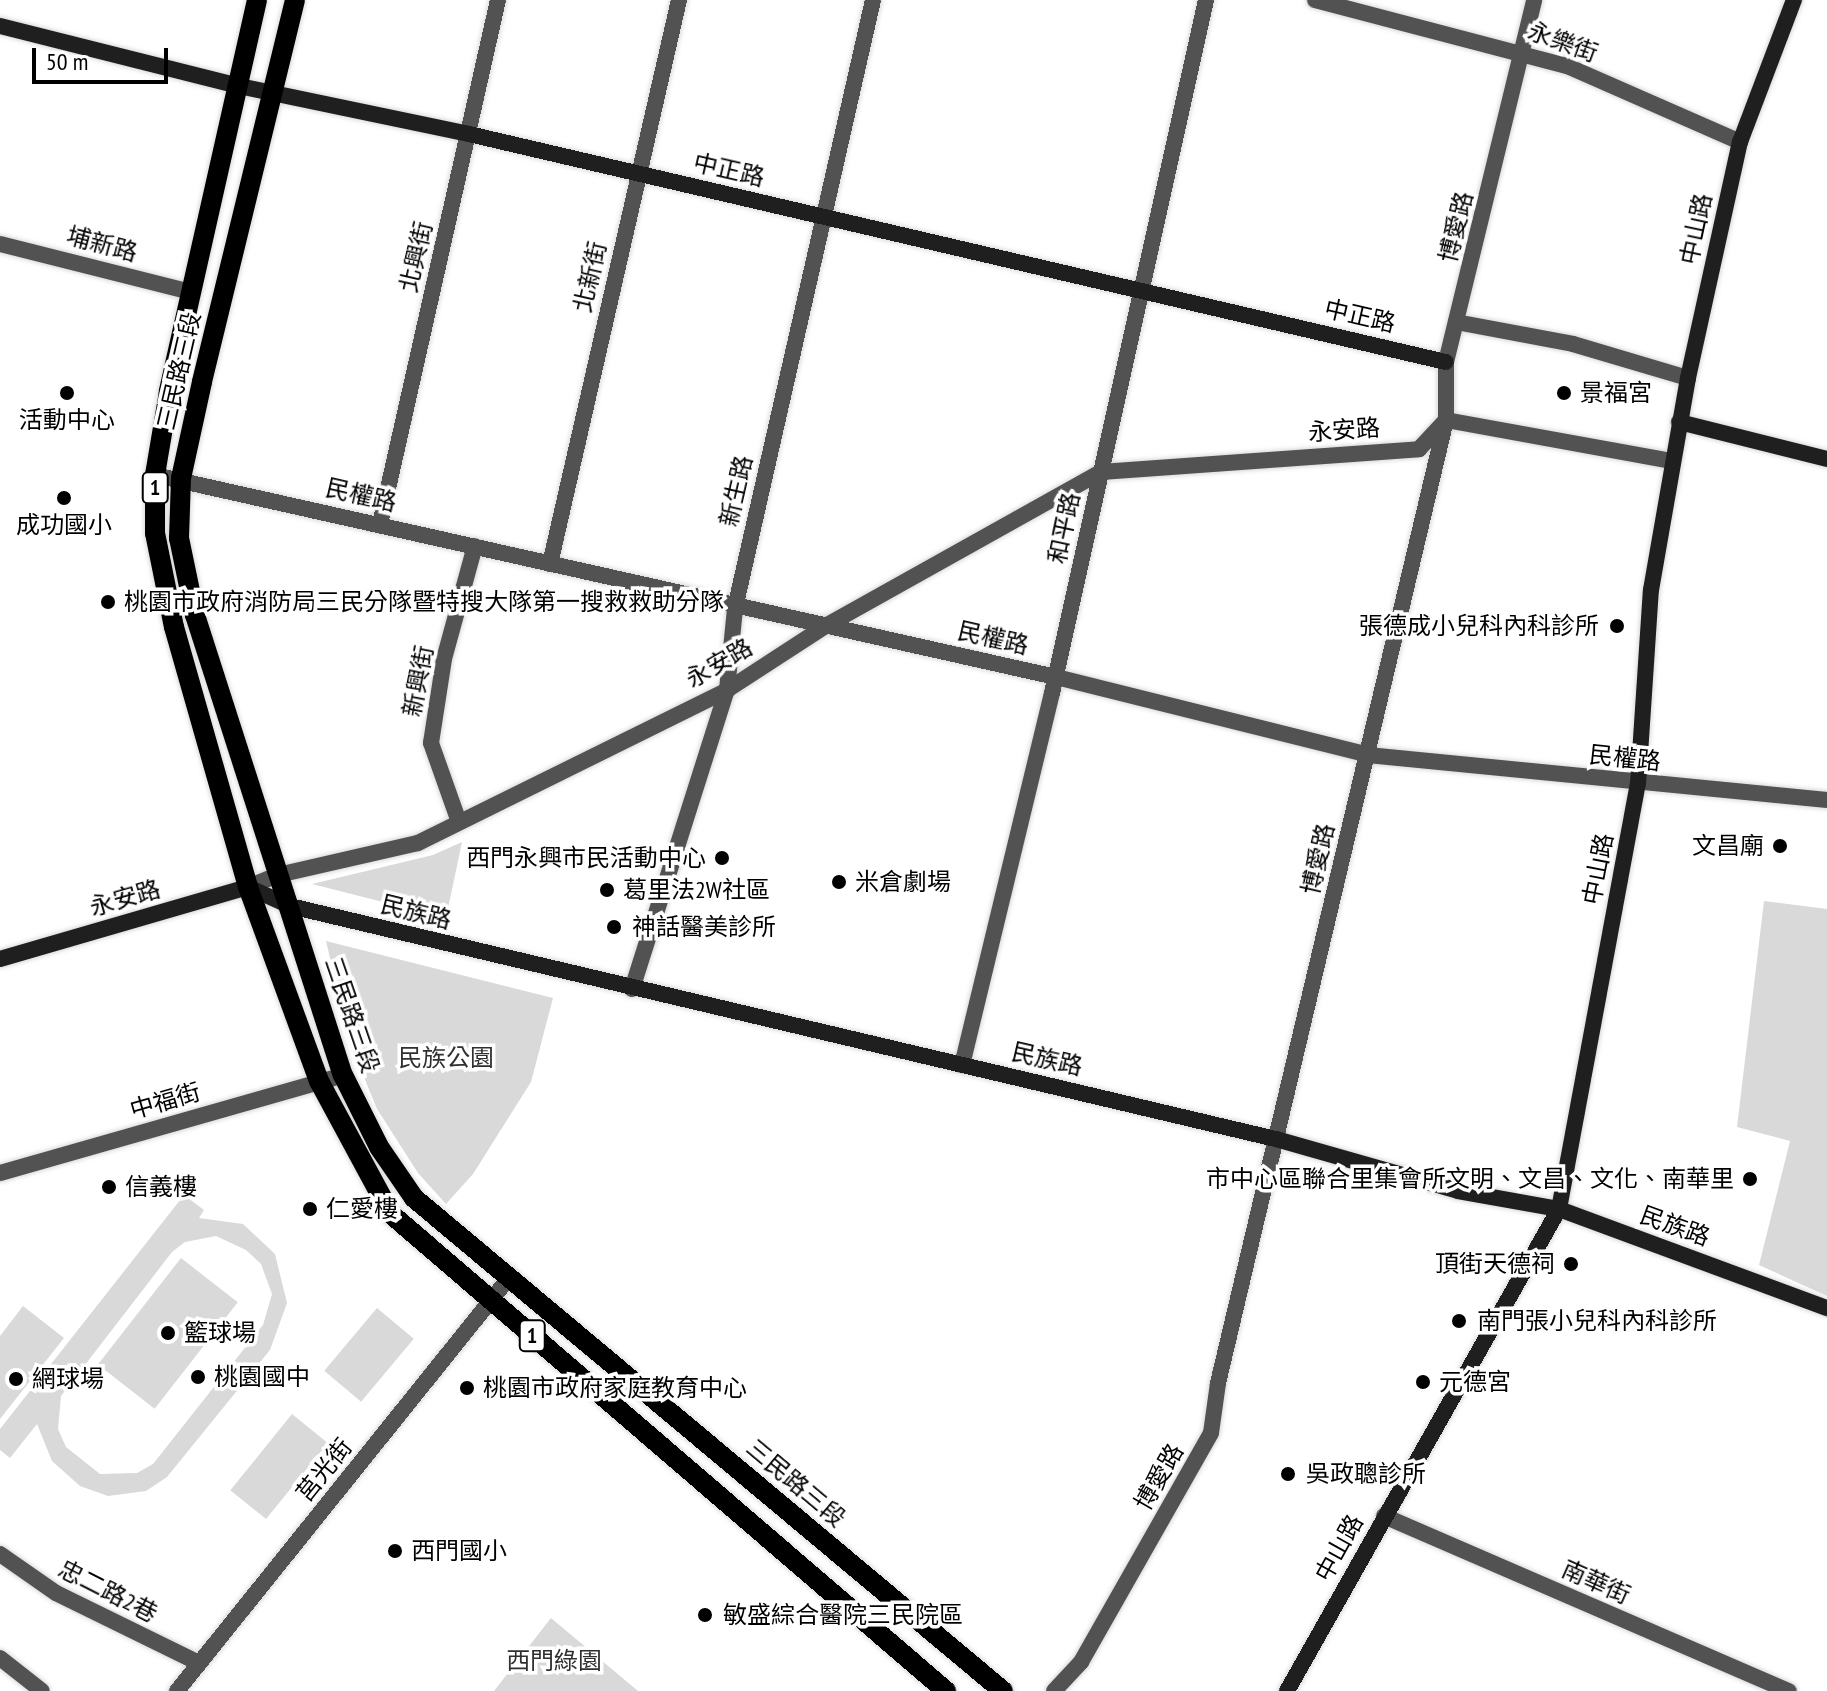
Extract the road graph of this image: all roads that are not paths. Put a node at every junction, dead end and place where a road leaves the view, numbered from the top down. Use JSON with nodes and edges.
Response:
{"nodes":[{"id":1,"x":257,"y":0,"type":"edge"},
{"id":2,"x":295,"y":0,"type":"edge"},
{"id":3,"x":498,"y":0,"type":"edge"},
{"id":4,"x":679,"y":0,"type":"edge"},
{"id":5,"x":873,"y":0,"type":"edge"},
{"id":6,"x":1206,"y":0,"type":"edge"},
{"id":7,"x":1315,"y":0,"type":"edge"},
{"id":8,"x":1534,"y":0,"type":"edge"},
{"id":9,"x":1794,"y":0,"type":"edge"},
{"id":10,"x":0,"y":26,"type":"edge"},
{"id":11,"x":1519,"y":51,"type":"junction"},
{"id":12,"x":239,"y":86,"type":"junction"},
{"id":13,"x":273,"y":93,"type":"junction"},
{"id":14,"x":469,"y":134,"type":"junction"},
{"id":15,"x":1740,"y":142,"type":"junction"},
{"id":16,"x":637,"y":174,"type":"junction"},
{"id":17,"x":822,"y":215,"type":"junction"},
{"id":18,"x":0,"y":244,"type":"edge"},
{"id":19,"x":191,"y":292,"type":"junction"},
{"id":20,"x":1140,"y":292,"type":"junction"},
{"id":21,"x":1456,"y":322,"type":"junction"},
{"id":22,"x":1446,"y":362,"type":"junction"},
{"id":23,"x":1688,"y":378,"type":"junction"},
{"id":24,"x":1446,"y":420,"type":"junction"},
{"id":25,"x":1679,"y":422,"type":"junction"},
{"id":26,"x":1827,"y":459,"type":"edge"},
{"id":27,"x":1672,"y":461,"type":"junction"},
{"id":28,"x":1101,"y":472,"type":"junction"},
{"id":29,"x":155,"y":475,"type":"junction"},
{"id":30,"x":181,"y":478,"type":"junction"},
{"id":31,"x":380,"y":524,"type":"junction"},
{"id":32,"x":475,"y":546,"type":"junction"},
{"id":33,"x":550,"y":564,"type":"junction"},
{"id":34,"x":735,"y":608,"type":"junction"},
{"id":35,"x":827,"y":625,"type":"junction"},
{"id":36,"x":1056,"y":677,"type":"junction"},
{"id":37,"x":727,"y":690,"type":"junction"},
{"id":38,"x":1368,"y":755,"type":"junction"},
{"id":39,"x":1638,"y":784,"type":"junction"},
{"id":40,"x":1827,"y":800,"type":"edge"},
{"id":41,"x":459,"y":822,"type":"junction"},
{"id":42,"x":278,"y":875,"type":"junction"},
{"id":43,"x":248,"y":887,"type":"junction"},
{"id":44,"x":290,"y":906,"type":"junction"},
{"id":45,"x":0,"y":959,"type":"edge"},
{"id":46,"x":632,"y":989,"type":"junction"},
{"id":47,"x":962,"y":1065,"type":"junction"},
{"id":48,"x":343,"y":1075,"type":"junction"},
{"id":49,"x":319,"y":1081,"type":"junction"},
{"id":50,"x":1276,"y":1139,"type":"junction"},
{"id":51,"x":0,"y":1173,"type":"edge"},
{"id":52,"x":1559,"y":1209,"type":"junction"},
{"id":53,"x":508,"y":1279,"type":"junction"},
{"id":54,"x":491,"y":1301,"type":"junction"},
{"id":55,"x":1827,"y":1308,"type":"edge"},
{"id":56,"x":1384,"y":1516,"type":"junction"},
{"id":57,"x":0,"y":1554,"type":"edge"},
{"id":58,"x":0,"y":1658,"type":"edge"},
{"id":59,"x":199,"y":1663,"type":"junction"},
{"id":60,"x":42,"y":1691,"type":"edge"},
{"id":61,"x":177,"y":1691,"type":"edge"},
{"id":62,"x":946,"y":1691,"type":"edge"},
{"id":63,"x":1003,"y":1691,"type":"edge"},
{"id":64,"x":1054,"y":1691,"type":"edge"},
{"id":65,"x":1287,"y":1691,"type":"edge"},
{"id":66,"x":1789,"y":1691,"type":"edge"}],
"edges":[{"from":1,"to":12,"type":"main road","number":"1"},
{"from":2,"to":13,"type":"main road","number":"1"},
{"from":3,"to":14,"type":"street","name":"北興街"},
{"from":4,"to":16,"type":"street","name":"北新街"},
{"from":5,"to":17,"type":"street","name":"新生路"},
{"from":6,"to":20,"type":"street","name":"和平路"},
{"from":7,"to":11,"type":"street","name":"永樂街"},
{"from":8,"to":11,"type":"street","name":"博愛路"},
{"from":9,"to":15,"type":"main road","name":"中山路"},
{"from":10,"to":12,"type":"main road","name":"中正路"},
{"from":11,"to":15,"type":"street","name":"永樂街"},
{"from":11,"to":21,"type":"street","name":"博愛路"},
{"from":12,"to":13,"type":"main road","name":"中正路"},
{"from":12,"to":19,"type":"main road","name":"三民路三段","number":"1"},
{"from":13,"to":14,"type":"main road","name":"中正路"},
{"from":13,"to":30,"type":"main road","name":"三民路三段","number":"1"},
{"from":14,"to":16,"type":"main road","name":"中正路"},
{"from":14,"to":31,"type":"street","name":"北興街"},
{"from":15,"to":23,"type":"main road","name":"中山路"},
{"from":16,"to":17,"type":"main road","name":"中正路"},
{"from":16,"to":33,"type":"street","name":"北新街"},
{"from":17,"to":20,"type":"main road","name":"中正路"},
{"from":17,"to":34,"type":"street","name":"新生路"},
{"from":18,"to":19,"type":"street","name":"埔新路"},
{"from":19,"to":29,"type":"main road","name":"三民路三段","number":"1"},
{"from":20,"to":22,"type":"main road","name":"中正路"},
{"from":20,"to":28,"type":"street","name":"和平路"},
{"from":21,"to":22,"type":"street","name":"博愛路"},
{"from":21,"to":23,"type":"street"},
{"from":22,"to":24,"type":"street","name":"博愛路"},
{"from":23,"to":25,"type":"main road","name":"中山路"},
{"from":24,"to":27,"type":"street"},
{"from":24,"to":28,"type":"street","name":"永安路"},
{"from":24,"to":38,"type":"street","name":"博愛路"},
{"from":25,"to":26,"type":"main road"},
{"from":25,"to":27,"type":"main road","name":"中山路"},
{"from":27,"to":39,"type":"main road","name":"中山路"},
{"from":28,"to":35,"type":"street","name":"永安路"},
{"from":28,"to":36,"type":"street","name":"和平路"},
{"from":29,"to":30,"type":"street","name":"民權路"},
{"from":29,"to":43,"type":"main road","name":"三民路三段","number":"1"},
{"from":30,"to":31,"type":"street","name":"民權路"},
{"from":30,"to":42,"type":"main road","name":"三民路三段","number":"1"},
{"from":31,"to":32,"type":"street","name":"民權路"},
{"from":32,"to":33,"type":"street","name":"民權路"},
{"from":32,"to":41,"type":"street","name":"新興街"},
{"from":33,"to":34,"type":"street","name":"民權路"},
{"from":34,"to":35,"type":"street","name":"民權路"},
{"from":34,"to":37,"type":"street","name":"新生路"},
{"from":35,"to":36,"type":"street","name":"民權路"},
{"from":35,"to":37,"type":"street","name":"永安路"},
{"from":36,"to":38,"type":"street","name":"民權路"},
{"from":36,"to":47,"type":"street","name":"和平路"},
{"from":37,"to":41,"type":"street","name":"永安路"},
{"from":37,"to":46,"type":"street","name":"新生路"},
{"from":38,"to":39,"type":"street","name":"民權路"},
{"from":38,"to":50,"type":"street","name":"博愛路"},
{"from":39,"to":40,"type":"street","name":"民權路"},
{"from":39,"to":52,"type":"main road","name":"中山路"},
{"from":41,"to":42,"type":"street","name":"永安路"},
{"from":42,"to":43,"type":"street","name":"永安路"},
{"from":42,"to":44,"type":"main road","name":"三民路三段","number":"1"},
{"from":43,"to":44,"type":"main road","name":"民族路"},
{"from":43,"to":45,"type":"main road","name":"永安路"},
{"from":43,"to":49,"type":"main road","name":"三民路三段","number":"1"},
{"from":44,"to":46,"type":"main road","name":"民族路"},
{"from":44,"to":48,"type":"main road","name":"三民路三段","number":"1"},
{"from":46,"to":47,"type":"main road","name":"民族路"},
{"from":47,"to":50,"type":"main road","name":"民族路"},
{"from":48,"to":49,"type":"street","name":"中福街"},
{"from":48,"to":53,"type":"main road","name":"三民路三段","number":"1"},
{"from":49,"to":51,"type":"street","name":"中福街"},
{"from":49,"to":54,"type":"main road","name":"三民路三段","number":"1"},
{"from":50,"to":52,"type":"main road","name":"民族路"},
{"from":50,"to":64,"type":"street","name":"博愛路"},
{"from":52,"to":55,"type":"main road","name":"民族路"},
{"from":52,"to":56,"type":"main road","name":"中山路"},
{"from":53,"to":54,"type":"street","name":"莒光街"},
{"from":53,"to":63,"type":"main road","name":"三民路三段","number":"1"},
{"from":54,"to":59,"type":"street","name":"莒光街"},
{"from":54,"to":62,"type":"main road","name":"三民路三段","number":"1"},
{"from":56,"to":65,"type":"main road","name":"中山路"},
{"from":56,"to":66,"type":"street","name":"南華街"},
{"from":57,"to":59,"type":"street","name":"忠二路2巷"},
{"from":58,"to":60,"type":"street"},
{"from":59,"to":61,"type":"street","name":"莒光街"}]}
